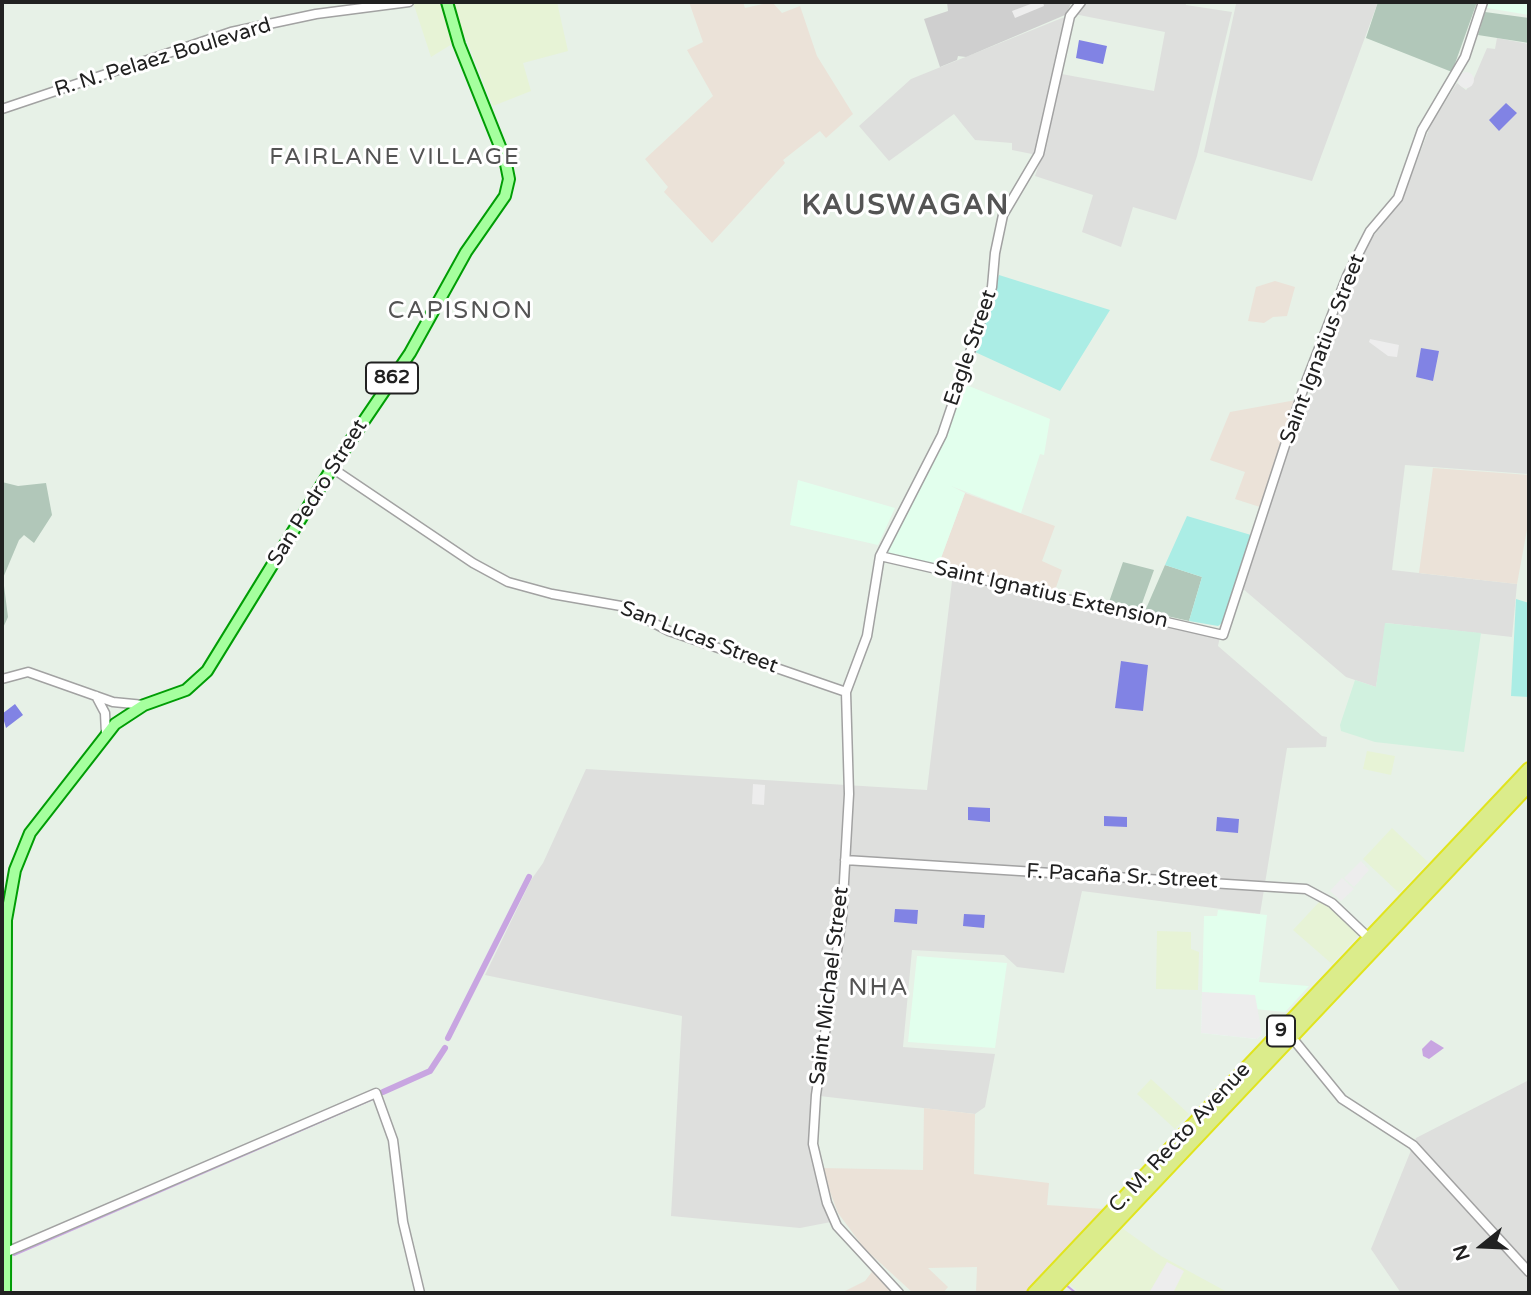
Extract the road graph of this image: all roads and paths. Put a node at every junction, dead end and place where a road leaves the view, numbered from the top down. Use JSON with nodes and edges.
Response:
{"nodes":[{"id":1,"x":409,"y":2,"type":"edge"},
{"id":2,"x":447,"y":2,"type":"edge"},
{"id":3,"x":1081,"y":2,"type":"edge"},
{"id":4,"x":1483,"y":2,"type":"edge"},
{"id":5,"x":2,"y":109,"type":"edge"},
{"id":6,"x":332,"y":468,"type":"junction"},
{"id":7,"x":880,"y":555,"type":"junction"},
{"id":8,"x":1223,"y":635,"type":"joint"},
{"id":9,"x":2,"y":678,"type":"edge"},
{"id":10,"x":846,"y":692,"type":"junction"},
{"id":11,"x":96,"y":696,"type":"junction"},
{"id":12,"x":144,"y":705,"type":"junction"},
{"id":13,"x":106,"y":734,"type":"junction"},
{"id":14,"x":1529,"y":769,"type":"edge"},
{"id":15,"x":1529,"y":785,"type":"edge"},
{"id":16,"x":845,"y":860,"type":"junction"},
{"id":17,"x":1374,"y":942,"type":"junction"},
{"id":18,"x":1288,"y":1033,"type":"junction"},
{"id":19,"x":4,"y":1254,"type":"edge"},
{"id":20,"x":1529,"y":1272,"type":"edge"},
{"id":21,"x":5,"y":1293,"type":"edge"},
{"id":22,"x":420,"y":1293,"type":"edge"},
{"id":23,"x":899,"y":1293,"type":"edge"},
{"id":24,"x":1034,"y":1293,"type":"edge"},
{"id":25,"x":1050,"y":1293,"type":"edge"}],
"edges":[{"from":1,"to":5,"type":"street","name":"R. N. Pelaez Boulevard"},
{"from":2,"to":6,"type":"main road","name":"San Pedro Street","number":"862"},
{"from":3,"to":7,"type":"street","name":"Eagle Street"},
{"from":4,"to":8,"type":"street","name":"Saint Ignatius Street"},
{"from":6,"to":10,"type":"street","name":"San Lucas Street"},
{"from":6,"to":12,"type":"main road","name":"San Pedro Street","number":"862"},
{"from":7,"to":8,"type":"street","name":"Saint Ignatius Extension"},
{"from":7,"to":10,"type":"street","name":"Eagle Street"},
{"from":9,"to":11,"type":"street","name":"San Pedro Street"},
{"from":10,"to":16,"type":"street","name":"Saint Michael Street"},
{"from":11,"to":12,"type":"street","name":"San Pedro Street"},
{"from":11,"to":13,"type":"street"},
{"from":12,"to":13,"type":"main road","number":"862"},
{"from":13,"to":19,"type":"main road","number":"862"},
{"from":14,"to":17,"type":"highway","name":"C. M. Recto Avenue","number":"9"},
{"from":15,"to":17,"type":"highway","name":"C. M. Recto Avenue","number":"9"},
{"from":16,"to":17,"type":"street","name":"F. Pacaña Sr. Street"},
{"from":16,"to":23,"type":"street","name":"Saint Michael Street"},
{"from":17,"to":18,"type":"highway","name":"C. M. Recto Avenue","number":"9"},
{"from":18,"to":20,"type":"street"},
{"from":18,"to":24,"type":"highway","name":"C. M. Recto Avenue","number":"9"},
{"from":18,"to":25,"type":"highway","name":"C. M. Recto Avenue","number":"9"},
{"from":19,"to":21,"type":"main road","number":"862"},
{"from":19,"to":22,"type":"street"}]}
